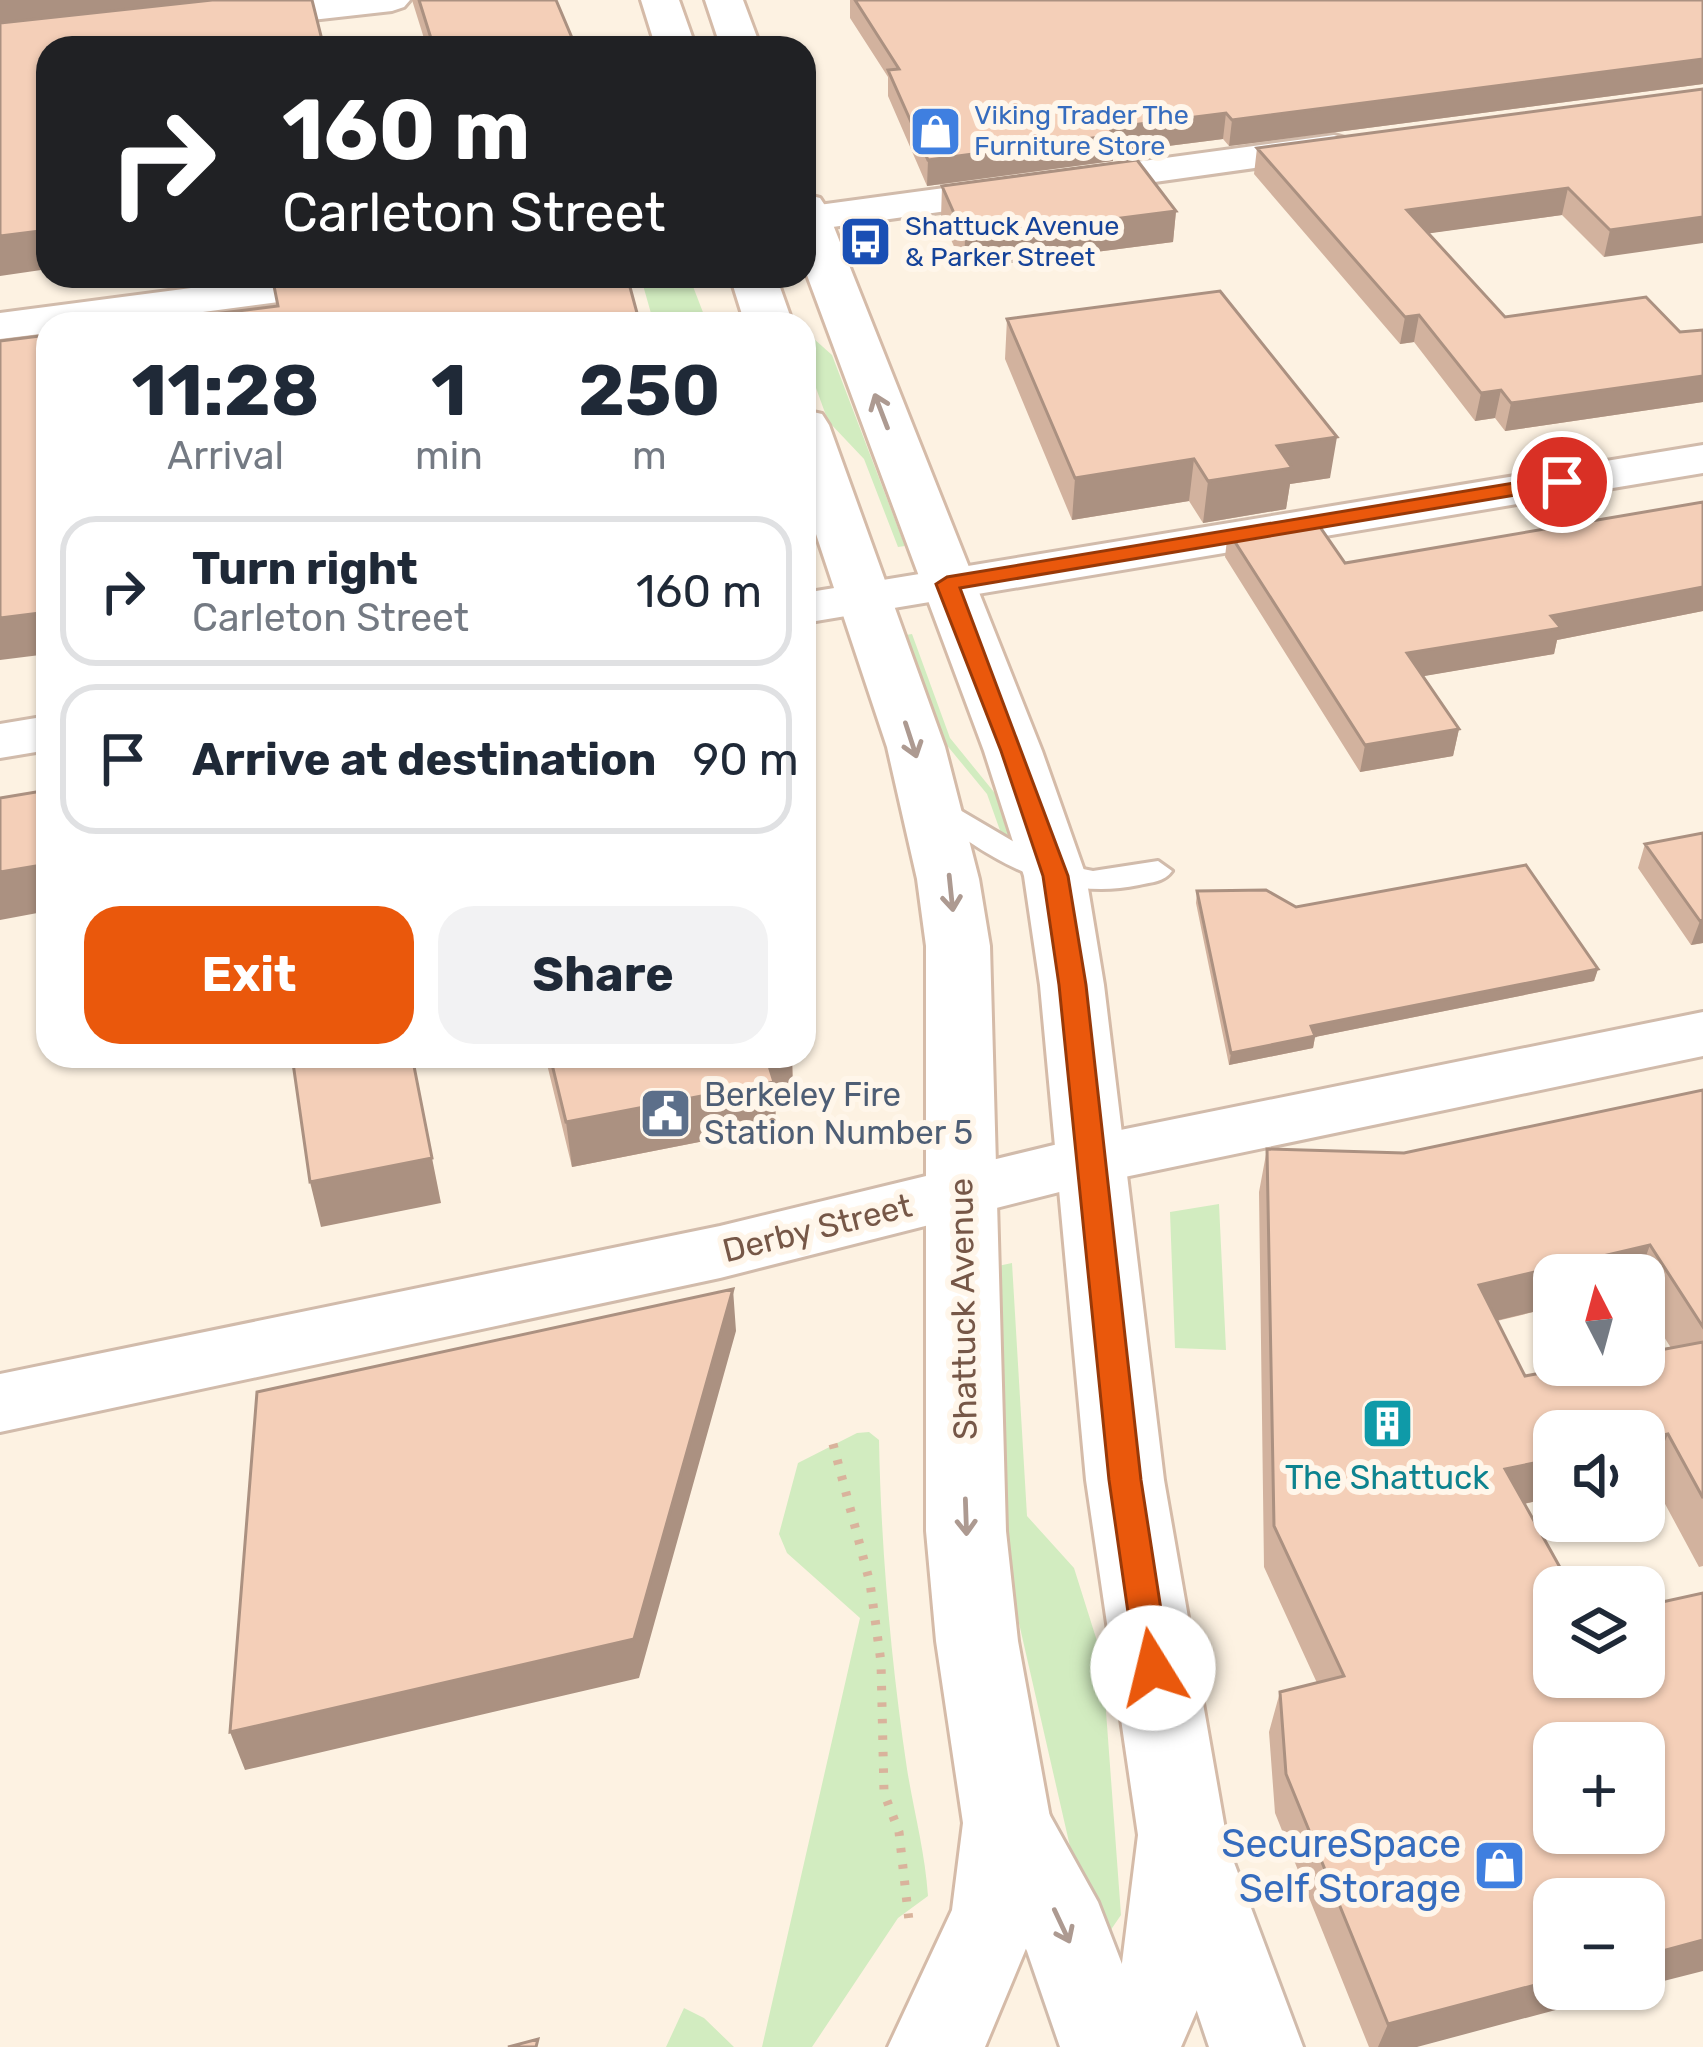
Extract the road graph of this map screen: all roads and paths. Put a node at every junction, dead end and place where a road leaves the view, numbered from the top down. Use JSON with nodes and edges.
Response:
{"nodes":[{"id":1,"x":392,"y":0,"type":"edge"},
{"id":2,"x":660,"y":0,"type":"edge"},
{"id":3,"x":724,"y":0,"type":"edge"},
{"id":4,"x":198,"y":22,"type":"edge"},
{"id":5,"x":672,"y":36,"type":"edge"},
{"id":6,"x":737,"y":36,"type":"edge"},
{"id":7,"x":1368,"y":143,"type":"edge"},
{"id":8,"x":816,"y":214,"type":"edge"},
{"id":9,"x":816,"y":241,"type":"edge"},
{"id":10,"x":287,"y":288,"type":"edge"},
{"id":11,"x":106,"y":312,"type":"edge"},
{"id":12,"x":36,"y":321,"type":"edge"},
{"id":13,"x":0,"y":326,"type":"edge"},
{"id":14,"x":1703,"y":459,"type":"edge"},
{"id":15,"x":816,"y":460,"type":"edge"},
{"id":16,"x":947,"y":584,"type":"junction"},
{"id":17,"x":863,"y":598,"type":"junction"},
{"id":18,"x":816,"y":606,"type":"edge"},
{"id":19,"x":36,"y":736,"type":"edge"},
{"id":20,"x":0,"y":741,"type":"edge"},
{"id":21,"x":931,"y":801,"type":"junction"},
{"id":22,"x":1158,"y":871,"type":"dead end"},
{"id":23,"x":1055,"y":876,"type":"junction"},
{"id":24,"x":1703,"y":1034,"type":"edge"},
{"id":25,"x":1091,"y":1160,"type":"junction"},
{"id":26,"x":961,"y":1193,"type":"junction"},
{"id":27,"x":0,"y":1403,"type":"edge"},
{"id":28,"x":833,"y":1444,"type":"dead end"},
{"id":29,"x":1007,"y":1823,"type":"junction"},
{"id":30,"x":1182,"y":1835,"type":"junction"},
{"id":31,"x":909,"y":1928,"type":"dead end"},
{"id":32,"x":935,"y":2047,"type":"edge"},
{"id":33,"x":1107,"y":2047,"type":"edge"},
{"id":34,"x":1134,"y":2047,"type":"edge"},
{"id":35,"x":1256,"y":2047,"type":"edge"}],
"edges":[{"from":1,"to":4,"type":"street"},
{"from":2,"to":5,"type":"main road"},
{"from":3,"to":6,"type":"main road"},
{"from":7,"to":8,"type":"street"},
{"from":16,"to":9,"type":"main road","one_way":true},
{"from":10,"to":11,"type":"street"},
{"from":12,"to":13,"type":"street"},
{"from":14,"to":16,"type":"street"},
{"from":15,"to":17,"type":"main road","name":"Shattuck Avenue"},
{"from":16,"to":17,"type":"street"},
{"from":16,"to":23,"type":"main road"},
{"from":17,"to":18,"type":"street"},
{"from":17,"to":21,"type":"main road","name":"Shattuck Avenue","one_way":true},
{"from":19,"to":20,"type":"street"},
{"from":21,"to":23,"type":"lane"},
{"from":21,"to":26,"type":"main road","name":"Shattuck Avenue","one_way":true},
{"from":22,"to":23,"type":"lane"},
{"from":23,"to":25,"type":"main road"},
{"from":24,"to":25,"type":"street","name":"Derby Street"},
{"from":25,"to":26,"type":"street","name":"Derby Street"},
{"from":25,"to":30,"type":"main road"},
{"from":26,"to":27,"type":"street","name":"Derby Street"},
{"from":26,"to":29,"type":"main road","name":"Shattuck Avenue","one_way":true},
{"from":28,"to":31,"type":"path"},
{"from":29,"to":32,"type":"main road"},
{"from":29,"to":33,"type":"main road","name":"Shattuck Avenue","one_way":true},
{"from":30,"to":34,"type":"main road"},
{"from":30,"to":35,"type":"main road"}]}
